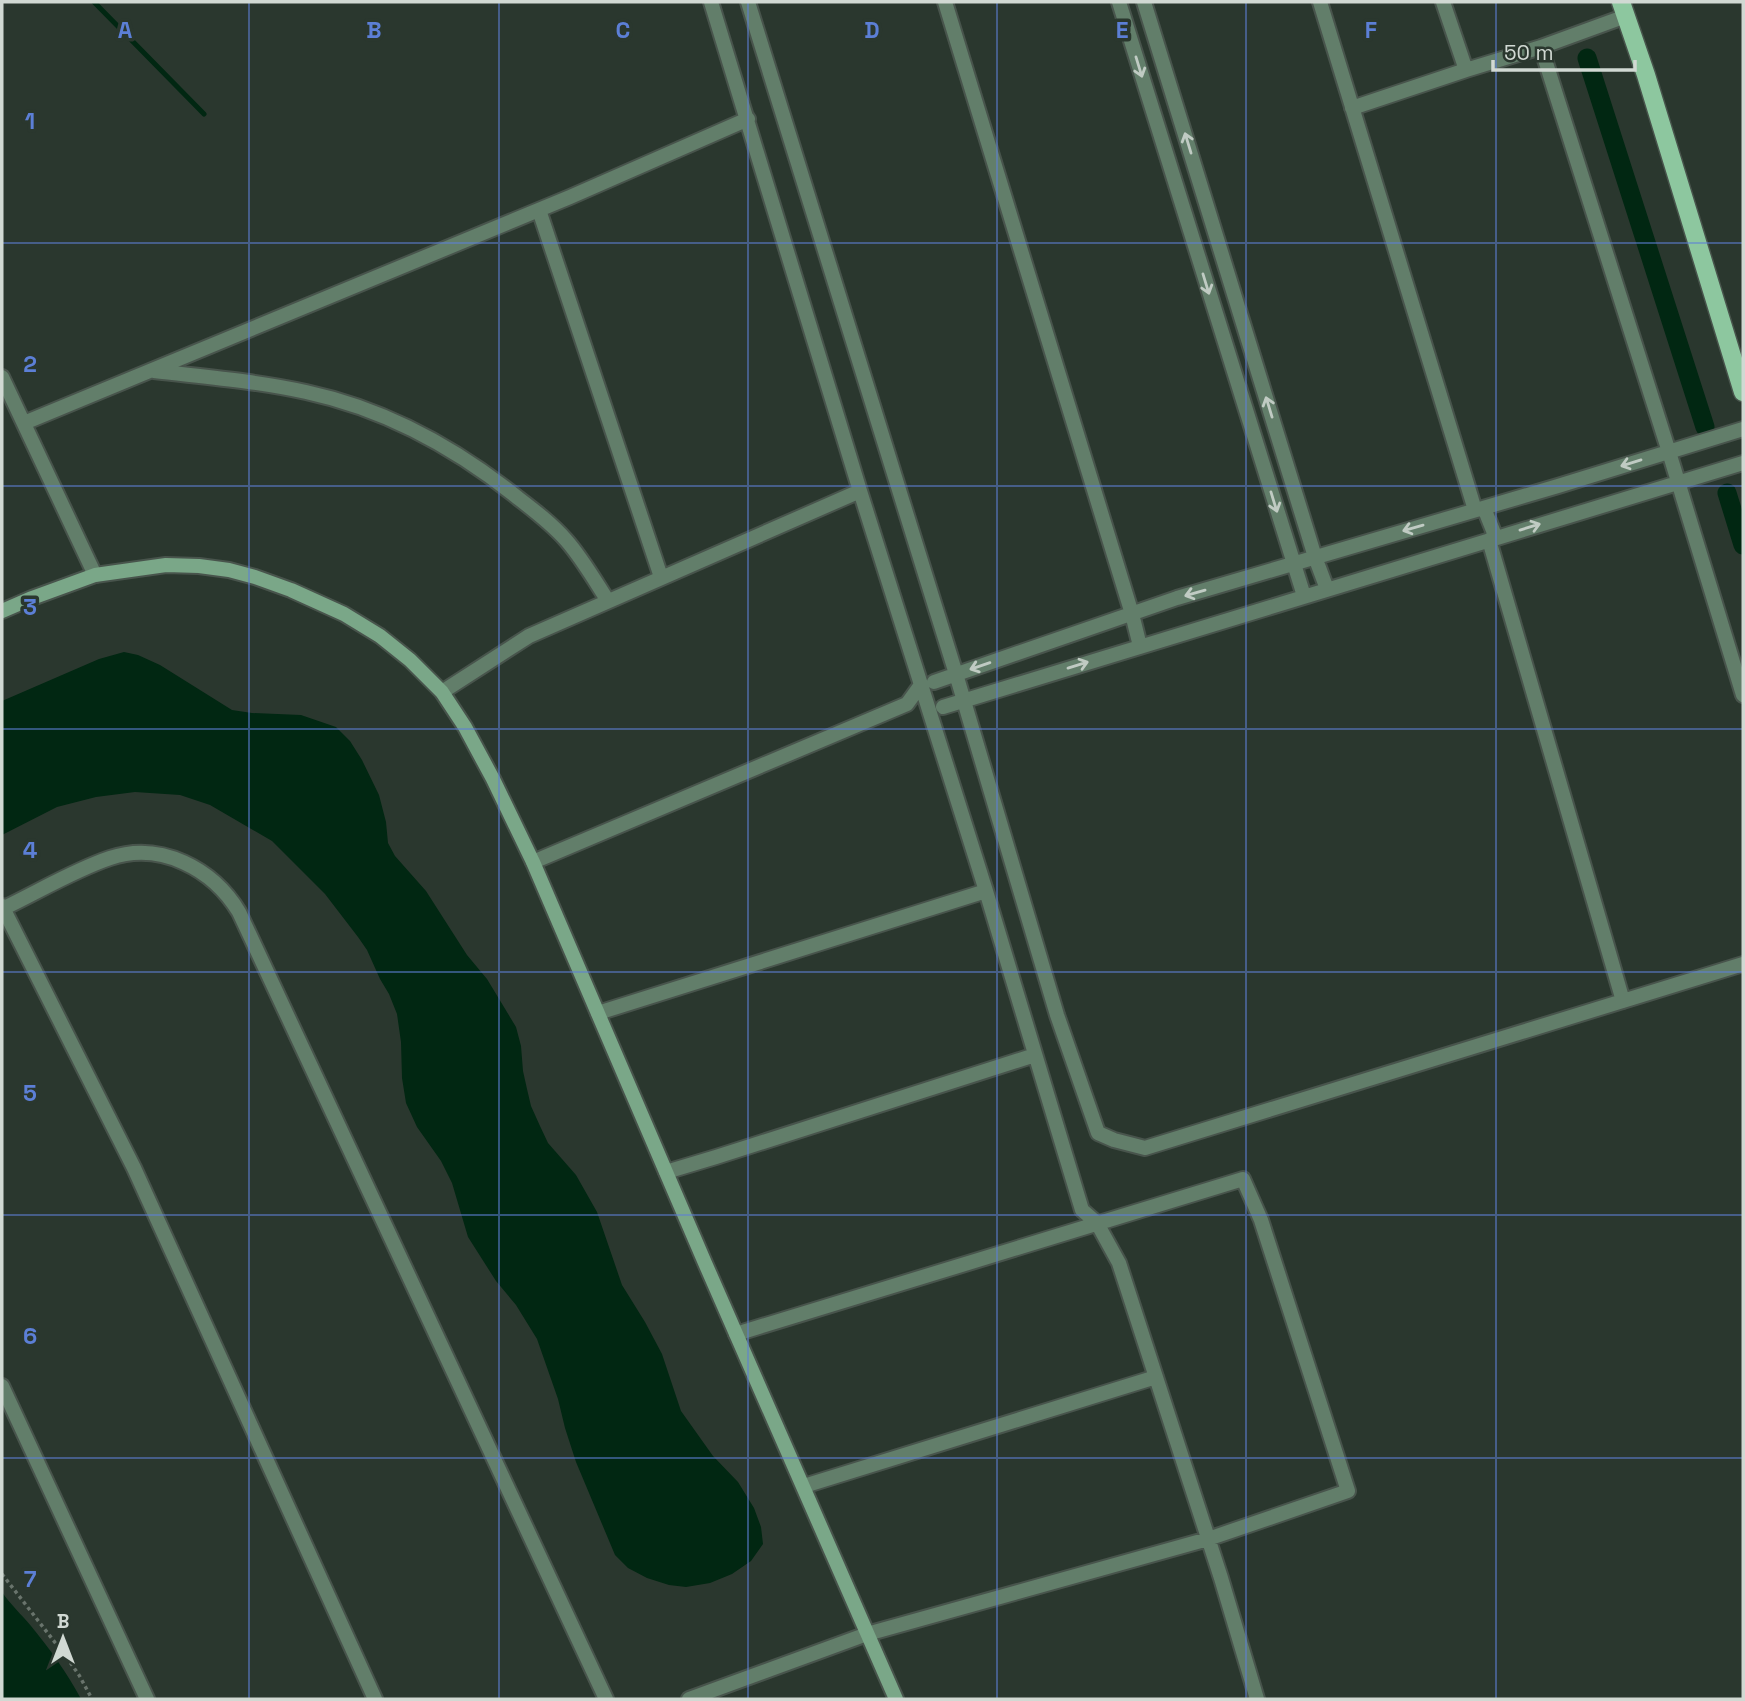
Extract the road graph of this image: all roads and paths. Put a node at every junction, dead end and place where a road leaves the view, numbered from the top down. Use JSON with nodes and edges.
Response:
{"nodes":[{"id":1,"x":711,"y":2,"type":"edge"},
{"id":2,"x":748,"y":2,"type":"edge"},
{"id":3,"x":945,"y":2,"type":"edge"},
{"id":4,"x":1121,"y":2,"type":"edge"},
{"id":5,"x":1144,"y":2,"type":"edge"},
{"id":6,"x":1320,"y":2,"type":"edge"},
{"id":7,"x":1443,"y":2,"type":"edge"},
{"id":8,"x":1624,"y":9,"type":"edge"},
{"id":9,"x":1541,"y":47,"type":"junction"},
{"id":10,"x":1466,"y":70,"type":"junction"},
{"id":11,"x":1352,"y":108,"type":"junction"},
{"id":12,"x":747,"y":119,"type":"junction"},
{"id":13,"x":1197,"y":175,"type":"junction"},
{"id":14,"x":1175,"y":182,"type":"junction"},
{"id":15,"x":539,"y":210,"type":"junction"},
{"id":16,"x":1251,"y":348,"type":"junction"},
{"id":17,"x":1228,"y":356,"type":"junction"},
{"id":18,"x":152,"y":370,"type":"junction"},
{"id":19,"x":2,"y":377,"type":"edge"},
{"id":20,"x":1743,"y":392,"type":"edge"},
{"id":21,"x":24,"y":423,"type":"junction"},
{"id":22,"x":1743,"y":429,"type":"edge"},
{"id":23,"x":1670,"y":452,"type":"junction"},
{"id":24,"x":1743,"y":463,"type":"edge"},
{"id":25,"x":1678,"y":482,"type":"junction"},
{"id":26,"x":860,"y":491,"type":"junction"},
{"id":27,"x":1479,"y":509,"type":"junction"},
{"id":28,"x":1492,"y":539,"type":"junction"},
{"id":29,"x":1315,"y":557,"type":"junction"},
{"id":30,"x":1293,"y":564,"type":"junction"},
{"id":31,"x":95,"y":575,"type":"junction"},
{"id":32,"x":661,"y":577,"type":"junction"},
{"id":33,"x":1327,"y":589,"type":"junction"},
{"id":34,"x":1304,"y":596,"type":"junction"},
{"id":35,"x":608,"y":601,"type":"junction"},
{"id":36,"x":2,"y":611,"type":"edge"},
{"id":37,"x":1132,"y":614,"type":"junction"},
{"id":38,"x":1140,"y":646,"type":"junction"},
{"id":39,"x":956,"y":674,"type":"junction"},
{"id":40,"x":927,"y":684,"type":"junction"},
{"id":41,"x":442,"y":692,"type":"junction"},
{"id":42,"x":1743,"y":695,"type":"edge"},
{"id":43,"x":963,"y":700,"type":"junction"},
{"id":44,"x":907,"y":704,"type":"junction"},
{"id":45,"x":936,"y":708,"type":"junction"},
{"id":46,"x":533,"y":862,"type":"junction"},
{"id":47,"x":986,"y":891,"type":"junction"},
{"id":48,"x":2,"y":908,"type":"edge"},
{"id":49,"x":1743,"y":964,"type":"edge"},
{"id":50,"x":1623,"y":1001,"type":"junction"},
{"id":51,"x":598,"y":1013,"type":"junction"},
{"id":52,"x":1035,"y":1055,"type":"junction"},
{"id":53,"x":666,"y":1172,"type":"junction"},
{"id":54,"x":1097,"y":1223,"type":"junction"},
{"id":55,"x":736,"y":1334,"type":"junction"},
{"id":56,"x":1156,"y":1377,"type":"junction"},
{"id":57,"x":2,"y":1386,"type":"edge"},
{"id":58,"x":804,"y":1486,"type":"junction"},
{"id":59,"x":1208,"y":1539,"type":"junction"},
{"id":60,"x":2,"y":1574,"type":"edge"},
{"id":61,"x":867,"y":1634,"type":"junction"},
{"id":62,"x":92,"y":1699,"type":"edge"},
{"id":63,"x":147,"y":1699,"type":"edge"},
{"id":64,"x":375,"y":1699,"type":"edge"},
{"id":65,"x":606,"y":1699,"type":"edge"},
{"id":66,"x":688,"y":1699,"type":"edge"},
{"id":67,"x":896,"y":1699,"type":"edge"},
{"id":68,"x":1257,"y":1699,"type":"edge"}],
"edges":[{"from":1,"to":12,"type":"street"},
{"from":2,"to":39,"type":"street"},
{"from":3,"to":37,"type":"street"},
{"from":4,"to":14,"type":"street","one_way":true},
{"from":13,"to":5,"type":"street","one_way":true},
{"from":6,"to":11,"type":"street"},
{"from":7,"to":10,"type":"street"},
{"from":8,"to":9,"type":"street"},
{"from":8,"to":20,"type":"main road"},
{"from":9,"to":10,"type":"street"},
{"from":9,"to":23,"type":"street"},
{"from":10,"to":11,"type":"street"},
{"from":11,"to":27,"type":"street"},
{"from":12,"to":15,"type":"street"},
{"from":12,"to":26,"type":"street"},
{"from":13,"to":14,"type":"street"},
{"from":13,"to":16,"type":"street"},
{"from":14,"to":17,"type":"street","one_way":true},
{"from":15,"to":18,"type":"street"},
{"from":15,"to":32,"type":"street"},
{"from":16,"to":17,"type":"street"},
{"from":29,"to":16,"type":"street","one_way":true},
{"from":17,"to":30,"type":"street","one_way":true},
{"from":18,"to":21,"type":"street"},
{"from":18,"to":35,"type":"street"},
{"from":19,"to":21,"type":"street"},
{"from":21,"to":31,"type":"street"},
{"from":22,"to":23,"type":"street"},
{"from":23,"to":25,"type":"street"},
{"from":23,"to":27,"type":"street","one_way":true},
{"from":24,"to":25,"type":"street"},
{"from":28,"to":25,"type":"street","one_way":true},
{"from":25,"to":42,"type":"street"},
{"from":26,"to":32,"type":"street"},
{"from":26,"to":40,"type":"street"},
{"from":27,"to":28,"type":"street"},
{"from":27,"to":29,"type":"street","one_way":true},
{"from":28,"to":33,"type":"street"},
{"from":28,"to":50,"type":"street"},
{"from":29,"to":30,"type":"street"},
{"from":29,"to":33,"type":"street"},
{"from":30,"to":34,"type":"street"},
{"from":30,"to":37,"type":"street","one_way":true},
{"from":31,"to":36,"type":"street"},
{"from":31,"to":41,"type":"street"},
{"from":32,"to":35,"type":"street"},
{"from":33,"to":34,"type":"street"},
{"from":34,"to":38,"type":"street"},
{"from":35,"to":41,"type":"street"},
{"from":37,"to":38,"type":"street"},
{"from":37,"to":39,"type":"street","one_way":true},
{"from":43,"to":38,"type":"street","one_way":true},
{"from":39,"to":40,"type":"street"},
{"from":39,"to":43,"type":"street"},
{"from":40,"to":44,"type":"street"},
{"from":40,"to":45,"type":"street"},
{"from":41,"to":46,"type":"street"},
{"from":43,"to":45,"type":"street"},
{"from":43,"to":50,"type":"street"},
{"from":44,"to":45,"type":"street"},
{"from":44,"to":46,"type":"street"},
{"from":45,"to":47,"type":"street"},
{"from":46,"to":51,"type":"street"},
{"from":47,"to":51,"type":"street"},
{"from":47,"to":52,"type":"street"},
{"from":48,"to":64,"type":"street"},
{"from":48,"to":65,"type":"street"},
{"from":49,"to":50,"type":"street"},
{"from":51,"to":53,"type":"street"},
{"from":52,"to":53,"type":"street"},
{"from":52,"to":54,"type":"street"},
{"from":53,"to":55,"type":"street"},
{"from":54,"to":55,"type":"street"},
{"from":54,"to":56,"type":"street"},
{"from":54,"to":59,"type":"street"},
{"from":55,"to":58,"type":"street"},
{"from":56,"to":58,"type":"street"},
{"from":56,"to":59,"type":"street"},
{"from":57,"to":63,"type":"street"},
{"from":58,"to":61,"type":"street"},
{"from":59,"to":61,"type":"street"},
{"from":59,"to":68,"type":"street"},
{"from":60,"to":62,"type":"path"},
{"from":61,"to":66,"type":"street"},
{"from":61,"to":67,"type":"street"}]}
